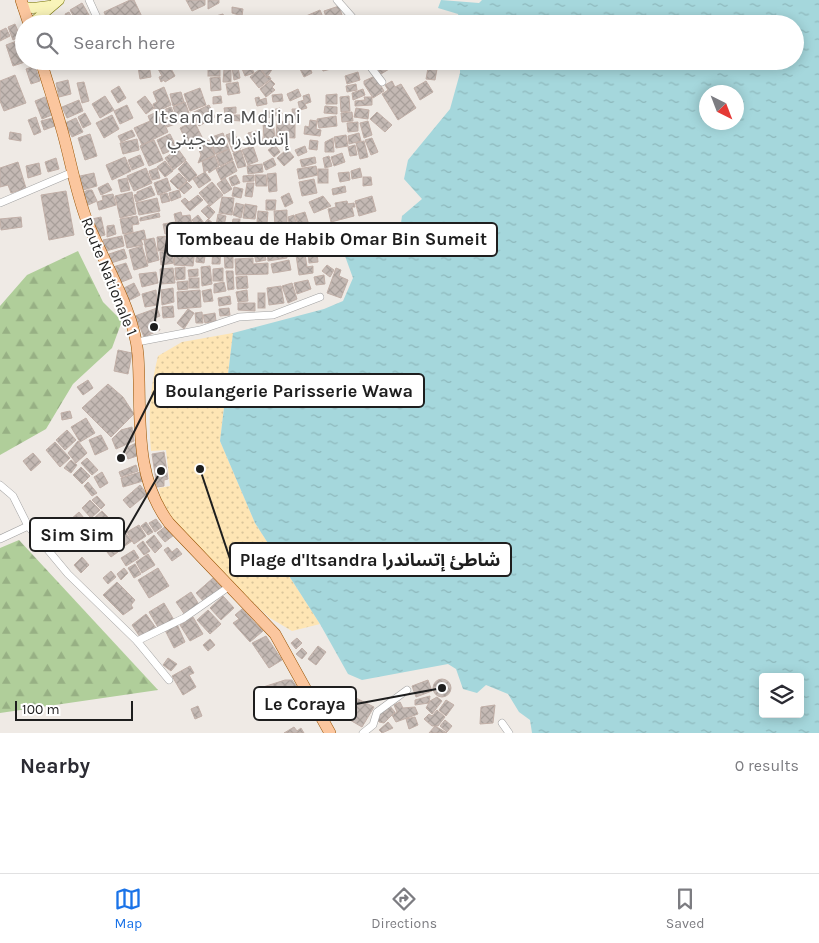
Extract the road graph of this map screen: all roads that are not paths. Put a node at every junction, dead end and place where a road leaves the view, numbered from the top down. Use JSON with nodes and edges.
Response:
{"nodes":[{"id":1,"x":59,"y":0,"type":"edge"},
{"id":2,"x":89,"y":0,"type":"edge"},
{"id":3,"x":338,"y":0,"type":"edge"},
{"id":4,"x":22,"y":3,"type":"edge"},
{"id":5,"x":49,"y":6,"type":"junction"},
{"id":6,"x":27,"y":15,"type":"edge"},
{"id":7,"x":40,"y":15,"type":"edge"},
{"id":8,"x":96,"y":15,"type":"edge"},
{"id":9,"x":350,"y":15,"type":"edge"},
{"id":10,"x":44,"y":70,"type":"edge"},
{"id":11,"x":373,"y":70,"type":"edge"},
{"id":12,"x":382,"y":82,"type":"dead end"},
{"id":13,"x":73,"y":172,"type":"junction"},
{"id":14,"x":0,"y":203,"type":"edge"},
{"id":15,"x":320,"y":297,"type":"dead end"},
{"id":16,"x":136,"y":342,"type":"junction"},
{"id":17,"x":0,"y":485,"type":"edge"},
{"id":18,"x":28,"y":526,"type":"junction"},
{"id":19,"x":0,"y":539,"type":"edge"},
{"id":20,"x":230,"y":586,"type":"junction"},
{"id":21,"x":137,"y":641,"type":"junction"},
{"id":22,"x":169,"y":680,"type":"dead end"},
{"id":23,"x":407,"y":690,"type":"dead end"},
{"id":24,"x":502,"y":722,"type":"dead end"},
{"id":25,"x":330,"y":733,"type":"edge"},
{"id":26,"x":363,"y":733,"type":"edge"},
{"id":27,"x":508,"y":733,"type":"edge"}],
"edges":[{"from":1,"to":5,"type":"main road"},
{"from":2,"to":8,"type":"street"},
{"from":3,"to":9,"type":"street"},
{"from":4,"to":5,"type":"main road"},
{"from":4,"to":6,"type":"main road"},
{"from":5,"to":7,"type":"main road"},
{"from":10,"to":13,"type":"main road","name":"Route Nationale 1"},
{"from":11,"to":12,"type":"street"},
{"from":13,"to":14,"type":"street"},
{"from":13,"to":16,"type":"main road","name":"Route Nationale 1"},
{"from":15,"to":16,"type":"street"},
{"from":16,"to":20,"type":"main road","name":"Route Nationale 1"},
{"from":17,"to":18,"type":"street"},
{"from":18,"to":19,"type":"street"},
{"from":18,"to":21,"type":"street"},
{"from":20,"to":21,"type":"street"},
{"from":20,"to":25,"type":"main road","name":"Route Nationale 1"},
{"from":21,"to":22,"type":"street"},
{"from":23,"to":26,"type":"street"},
{"from":24,"to":27,"type":"street"}]}
